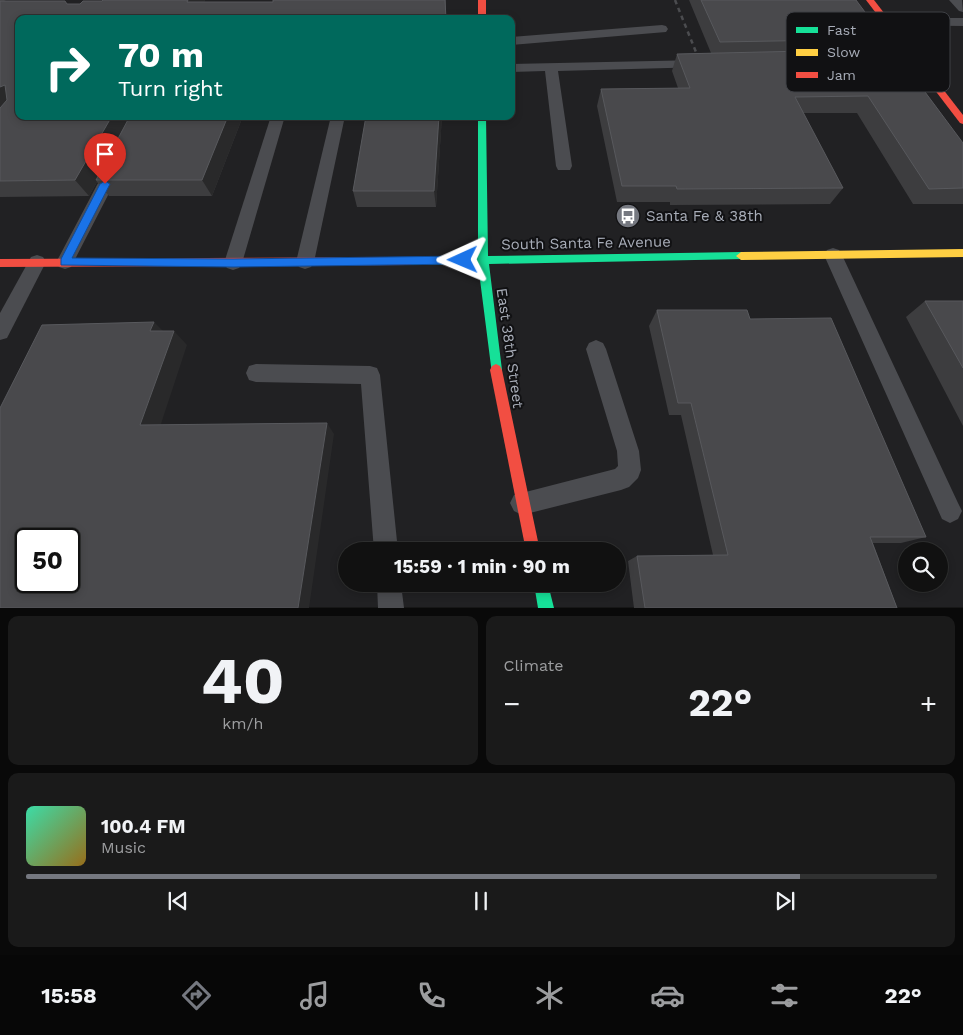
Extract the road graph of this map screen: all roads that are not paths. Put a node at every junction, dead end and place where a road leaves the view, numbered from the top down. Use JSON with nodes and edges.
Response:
{"nodes":[{"id":1,"x":482,"y":0,"type":"edge"},
{"id":2,"x":870,"y":0,"type":"edge"},
{"id":3,"x":955,"y":0,"type":"edge"},
{"id":4,"x":963,"y":8,"type":"edge"},
{"id":5,"x":879,"y":12,"type":"edge"},
{"id":6,"x":482,"y":15,"type":"edge"},
{"id":7,"x":950,"y":22,"type":"edge"},
{"id":8,"x":963,"y":22,"type":"edge"},
{"id":9,"x":662,"y":29,"type":"dead end"},
{"id":10,"x":515,"y":40,"type":"edge"},
{"id":11,"x":709,"y":64,"type":"edge"},
{"id":12,"x":515,"y":68,"type":"edge"},
{"id":13,"x":551,"y":68,"type":"junction"},
{"id":14,"x":941,"y":92,"type":"edge"},
{"id":15,"x":277,"y":120,"type":"edge"},
{"id":16,"x":337,"y":120,"type":"edge"},
{"id":17,"x":482,"y":120,"type":"edge"},
{"id":18,"x":963,"y":121,"type":"edge"},
{"id":19,"x":123,"y":150,"type":"edge"},
{"id":20,"x":564,"y":166,"type":"dead end"},
{"id":21,"x":963,"y":252,"type":"edge"},
{"id":22,"x":833,"y":254,"type":"junction"},
{"id":23,"x":483,"y":260,"type":"junction"},
{"id":24,"x":37,"y":262,"type":"junction"},
{"id":25,"x":65,"y":262,"type":"junction"},
{"id":26,"x":305,"y":262,"type":"junction"},
{"id":27,"x":0,"y":263,"type":"edge"},
{"id":28,"x":233,"y":263,"type":"junction"},
{"id":29,"x":0,"y":332,"type":"edge"},
{"id":30,"x":596,"y":349,"type":"dead end"},
{"id":31,"x":256,"y":373,"type":"dead end"},
{"id":32,"x":522,"y":503,"type":"junction"},
{"id":33,"x":950,"y":511,"type":"dead end"},
{"id":34,"x":385,"y":542,"type":"edge"},
{"id":35,"x":531,"y":542,"type":"edge"},
{"id":36,"x":390,"y":592,"type":"edge"},
{"id":37,"x":543,"y":592,"type":"edge"},
{"id":38,"x":391,"y":608,"type":"edge"},
{"id":39,"x":546,"y":608,"type":"edge"}],
"edges":[{"from":1,"to":6,"type":"main road"},
{"from":2,"to":5,"type":"main road"},
{"from":3,"to":4,"type":"lane"},
{"from":7,"to":8,"type":"lane"},
{"from":9,"to":10,"type":"lane"},
{"from":11,"to":13,"type":"lane"},
{"from":12,"to":13,"type":"lane"},
{"from":13,"to":20,"type":"lane"},
{"from":14,"to":18,"type":"main road"},
{"from":15,"to":28,"type":"lane"},
{"from":16,"to":26,"type":"lane"},
{"from":17,"to":23,"type":"main road","name":"East 38th Street"},
{"from":19,"to":25,"type":"lane"},
{"from":21,"to":22,"type":"main road","name":"South Santa Fe Avenue"},
{"from":22,"to":23,"type":"main road","name":"South Santa Fe Avenue"},
{"from":22,"to":33,"type":"lane"},
{"from":23,"to":26,"type":"main road","name":"South Santa Fe Avenue"},
{"from":23,"to":32,"type":"main road","name":"East 38th Street"},
{"from":24,"to":25,"type":"main road","name":"South Santa Fe Avenue"},
{"from":24,"to":27,"type":"main road","name":"South Santa Fe Avenue"},
{"from":24,"to":29,"type":"lane"},
{"from":25,"to":28,"type":"main road","name":"South Santa Fe Avenue"},
{"from":26,"to":28,"type":"main road","name":"South Santa Fe Avenue"},
{"from":30,"to":32,"type":"lane"},
{"from":31,"to":34,"type":"lane"},
{"from":32,"to":35,"type":"main road","name":"East 38th Street"},
{"from":36,"to":38,"type":"lane"},
{"from":37,"to":39,"type":"main road"}]}
